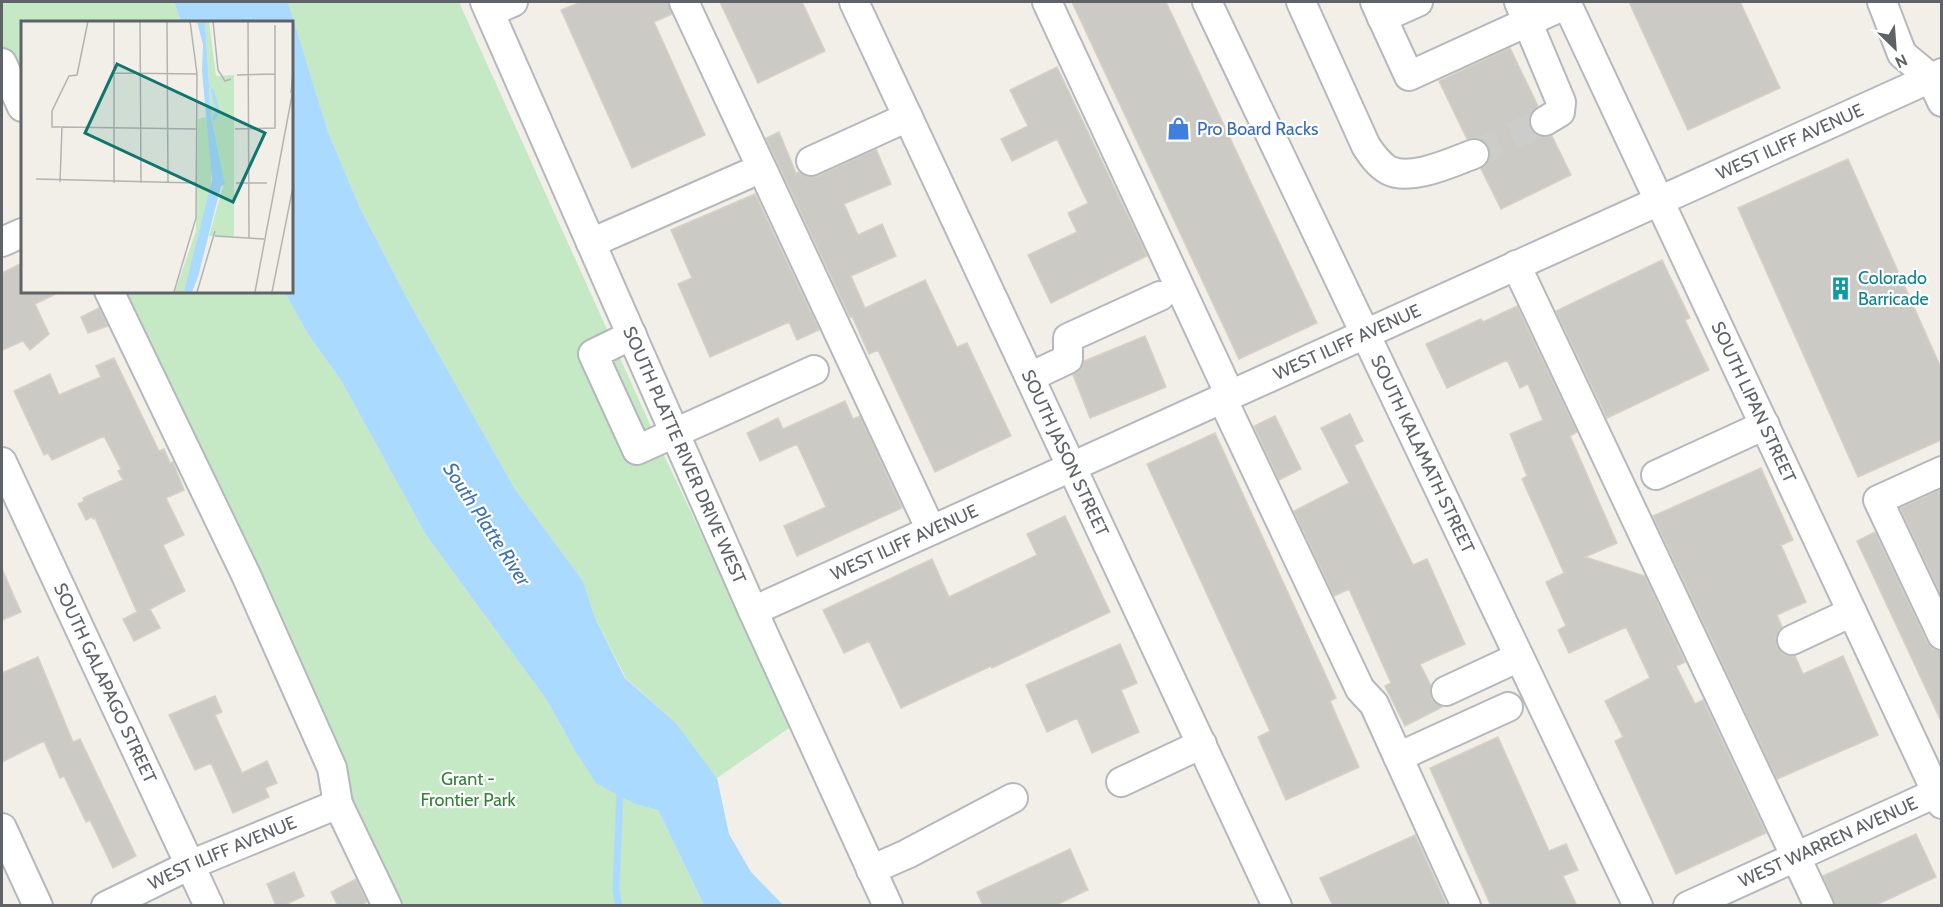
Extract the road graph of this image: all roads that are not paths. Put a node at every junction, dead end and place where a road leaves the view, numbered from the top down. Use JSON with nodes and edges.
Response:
{"nodes":[{"id":1,"x":684,"y":2,"type":"edge"},
{"id":2,"x":854,"y":2,"type":"edge"},
{"id":3,"x":1047,"y":2,"type":"edge"},
{"id":4,"x":1207,"y":2,"type":"edge"},
{"id":5,"x":1301,"y":2,"type":"edge"},
{"id":6,"x":1418,"y":2,"type":"edge"},
{"id":7,"x":1882,"y":2,"type":"edge"},
{"id":8,"x":1566,"y":3,"type":"edge"},
{"id":9,"x":496,"y":5,"type":"edge"},
{"id":10,"x":1378,"y":10,"type":"edge"},
{"id":11,"x":1524,"y":12,"type":"edge"},
{"id":12,"x":2,"y":63,"type":"edge"},
{"id":13,"x":1938,"y":84,"type":"edge"},
{"id":14,"x":21,"y":105,"type":"edge"},
{"id":15,"x":908,"y":117,"type":"junction"},
{"id":16,"x":1545,"y":121,"type":"tunnel mouth"},
{"id":17,"x":1474,"y":154,"type":"tunnel mouth"},
{"id":18,"x":811,"y":161,"type":"dead end"},
{"id":19,"x":746,"y":176,"type":"dead end"},
{"id":20,"x":1660,"y":200,"type":"junction"},
{"id":21,"x":21,"y":233,"type":"edge"},
{"id":22,"x":2,"y":242,"type":"edge"},
{"id":23,"x":591,"y":243,"type":"junction"},
{"id":24,"x":1516,"y":266,"type":"junction"},
{"id":25,"x":109,"y":292,"type":"edge"},
{"id":26,"x":1160,"y":296,"type":"dead end"},
{"id":27,"x":1365,"y":334,"type":"junction"},
{"id":28,"x":632,"y":335,"type":"junction"},
{"id":29,"x":814,"y":370,"type":"dead end"},
{"id":30,"x":1030,"y":377,"type":"junction"},
{"id":31,"x":1226,"y":396,"type":"junction"},
{"id":32,"x":1765,"y":425,"type":"junction"},
{"id":33,"x":675,"y":433,"type":"junction"},
{"id":34,"x":2,"y":462,"type":"edge"},
{"id":35,"x":1071,"y":466,"type":"junction"},
{"id":36,"x":1941,"y":471,"type":"edge"},
{"id":37,"x":1656,"y":475,"type":"dead end"},
{"id":38,"x":931,"y":530,"type":"junction"},
{"id":39,"x":753,"y":611,"type":"junction"},
{"id":40,"x":1852,"y":612,"type":"junction"},
{"id":41,"x":1941,"y":635,"type":"edge"},
{"id":42,"x":1792,"y":640,"type":"dead end"},
{"id":43,"x":1519,"y":657,"type":"junction"},
{"id":44,"x":1446,"y":691,"type":"dead end"},
{"id":45,"x":1508,"y":707,"type":"dead end"},
{"id":46,"x":1202,"y":744,"type":"junction"},
{"id":47,"x":1398,"y":757,"type":"junction"},
{"id":48,"x":1121,"y":782,"type":"dead end"},
{"id":49,"x":1013,"y":798,"type":"dead end"},
{"id":50,"x":1939,"y":799,"type":"edge"},
{"id":51,"x":338,"y":804,"type":"junction"},
{"id":52,"x":2,"y":828,"type":"edge"},
{"id":53,"x":1796,"y":856,"type":"junction"},
{"id":54,"x":190,"y":865,"type":"junction"},
{"id":55,"x":871,"y":870,"type":"junction"},
{"id":56,"x":38,"y":906,"type":"edge"},
{"id":57,"x":106,"y":906,"type":"edge"},
{"id":58,"x":209,"y":906,"type":"edge"},
{"id":59,"x":387,"y":906,"type":"edge"},
{"id":60,"x":888,"y":906,"type":"edge"},
{"id":61,"x":1277,"y":906,"type":"edge"},
{"id":62,"x":1466,"y":906,"type":"edge"},
{"id":63,"x":1638,"y":906,"type":"edge"},
{"id":64,"x":1688,"y":906,"type":"edge"},
{"id":65,"x":1819,"y":906,"type":"edge"}],
"edges":[{"from":1,"to":38,"type":"street"},
{"from":2,"to":15,"type":"street","name":"SOUTH JASON STREET"},
{"from":3,"to":31,"type":"street"},
{"from":4,"to":27,"type":"street","name":"SOUTH KALAMATH STREET"},
{"from":5,"to":17,"type":"street"},
{"from":6,"to":10,"type":"street"},
{"from":7,"to":13,"type":"street"},
{"from":8,"to":11,"type":"street"},
{"from":8,"to":20,"type":"street","name":"SOUTH LIPAN STREET"},
{"from":9,"to":23,"type":"street","name":"SOUTH PLATTE RIVER DRIVE WEST"},
{"from":10,"to":11,"type":"street"},
{"from":11,"to":16,"type":"street"},
{"from":12,"to":14,"type":"street"},
{"from":13,"to":20,"type":"street","name":"WEST ILIFF AVENUE"},
{"from":15,"to":18,"type":"street"},
{"from":15,"to":30,"type":"street","name":"SOUTH JASON STREET"},
{"from":19,"to":23,"type":"street"},
{"from":20,"to":24,"type":"street","name":"WEST ILIFF AVENUE"},
{"from":20,"to":32,"type":"street","name":"SOUTH LIPAN STREET"},
{"from":21,"to":22,"type":"street"},
{"from":23,"to":28,"type":"street","name":"SOUTH PLATTE RIVER DRIVE WEST"},
{"from":24,"to":27,"type":"street","name":"WEST ILIFF AVENUE"},
{"from":24,"to":53,"type":"street"},
{"from":25,"to":51,"type":"street"},
{"from":26,"to":30,"type":"street"},
{"from":27,"to":31,"type":"street","name":"WEST ILIFF AVENUE"},
{"from":27,"to":43,"type":"street","name":"SOUTH KALAMATH STREET"},
{"from":28,"to":33,"type":"street","name":"SOUTH PLATTE RIVER DRIVE WEST"},
{"from":28,"to":33,"type":"street"},
{"from":29,"to":33,"type":"street"},
{"from":30,"to":35,"type":"street","name":"SOUTH JASON STREET"},
{"from":31,"to":35,"type":"street","name":"WEST ILIFF AVENUE"},
{"from":31,"to":47,"type":"street"},
{"from":32,"to":37,"type":"street"},
{"from":32,"to":40,"type":"street","name":"SOUTH LIPAN STREET"},
{"from":33,"to":39,"type":"street","name":"SOUTH PLATTE RIVER DRIVE WEST"},
{"from":34,"to":54,"type":"street","name":"SOUTH GALAPAGO STREET"},
{"from":35,"to":38,"type":"street","name":"WEST ILIFF AVENUE"},
{"from":35,"to":46,"type":"street","name":"SOUTH JASON STREET"},
{"from":36,"to":41,"type":"street"},
{"from":38,"to":39,"type":"street","name":"WEST ILIFF AVENUE"},
{"from":39,"to":55,"type":"street","name":"SOUTH PLATTE RIVER DRIVE WEST"},
{"from":40,"to":42,"type":"street"},
{"from":40,"to":50,"type":"street","name":"SOUTH LIPAN STREET"},
{"from":43,"to":44,"type":"street"},
{"from":43,"to":63,"type":"street","name":"SOUTH KALAMATH STREET"},
{"from":45,"to":47,"type":"street"},
{"from":46,"to":48,"type":"street"},
{"from":46,"to":61,"type":"street","name":"SOUTH JASON STREET"},
{"from":47,"to":62,"type":"street"},
{"from":49,"to":55,"type":"street"},
{"from":50,"to":53,"type":"street","name":"WEST WARREN AVENUE"},
{"from":51,"to":54,"type":"street","name":"WEST ILIFF AVENUE"},
{"from":51,"to":59,"type":"street"},
{"from":52,"to":56,"type":"street"},
{"from":53,"to":64,"type":"street","name":"WEST WARREN AVENUE"},
{"from":53,"to":65,"type":"street"},
{"from":54,"to":57,"type":"street","name":"WEST ILIFF AVENUE"},
{"from":54,"to":58,"type":"street","name":"SOUTH GALAPAGO STREET"},
{"from":55,"to":60,"type":"street","name":"SOUTH PLATTE RIVER DRIVE WEST"}]}
